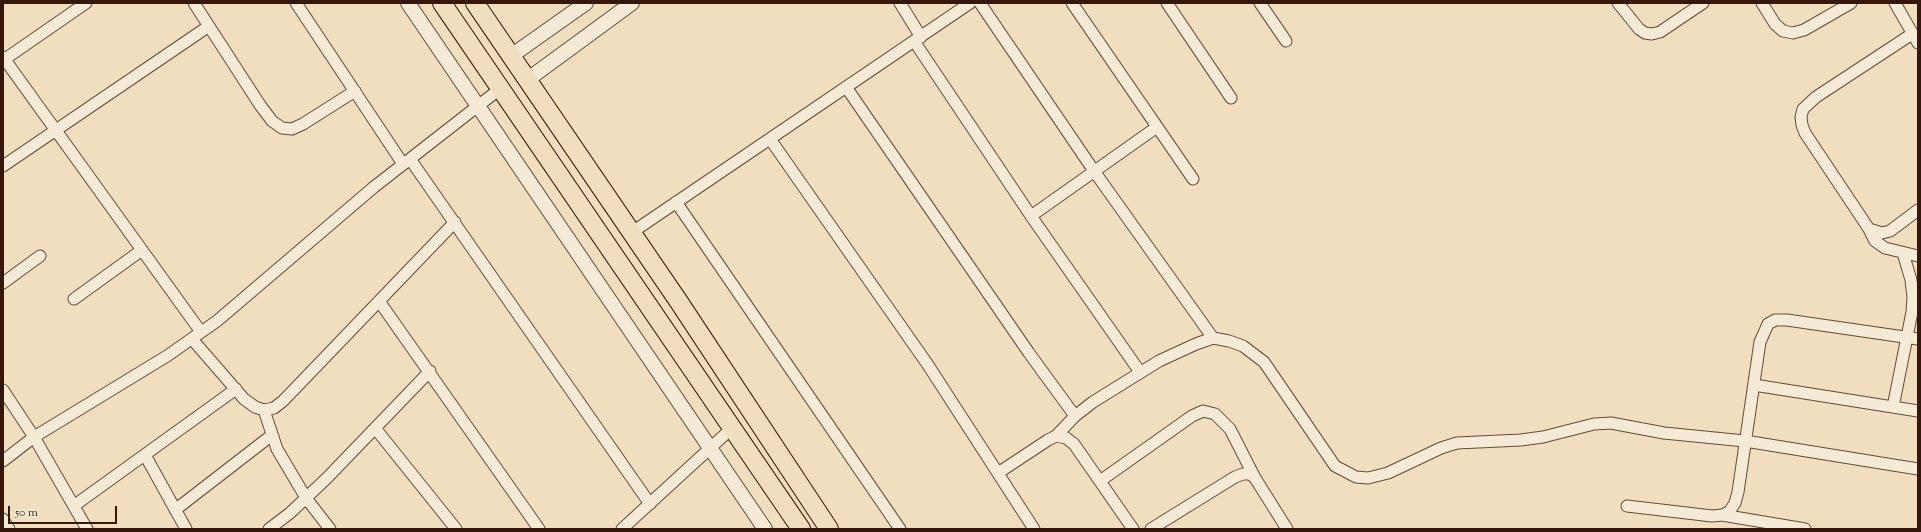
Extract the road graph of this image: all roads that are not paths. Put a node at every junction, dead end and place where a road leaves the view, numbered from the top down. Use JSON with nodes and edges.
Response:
{"nodes":[{"id":1,"x":86,"y":3,"type":"edge"},
{"id":2,"x":194,"y":3,"type":"edge"},
{"id":3,"x":296,"y":3,"type":"edge"},
{"id":4,"x":408,"y":3,"type":"edge"},
{"id":5,"x":442,"y":3,"type":"edge"},
{"id":6,"x":474,"y":3,"type":"edge"},
{"id":7,"x":586,"y":3,"type":"edge"},
{"id":8,"x":632,"y":3,"type":"edge"},
{"id":9,"x":900,"y":3,"type":"edge"},
{"id":10,"x":970,"y":3,"type":"edge"},
{"id":11,"x":980,"y":3,"type":"edge"},
{"id":12,"x":1072,"y":3,"type":"edge"},
{"id":13,"x":1167,"y":3,"type":"edge"},
{"id":14,"x":1260,"y":3,"type":"edge"},
{"id":15,"x":1618,"y":3,"type":"edge"},
{"id":16,"x":1703,"y":3,"type":"edge"},
{"id":17,"x":1762,"y":3,"type":"edge"},
{"id":18,"x":1851,"y":3,"type":"edge"},
{"id":19,"x":1894,"y":3,"type":"edge"},
{"id":20,"x":209,"y":26,"type":"junction"},
{"id":21,"x":918,"y":39,"type":"junction"},
{"id":22,"x":1915,"y":39,"type":"edge"},
{"id":23,"x":1286,"y":41,"type":"dead end"},
{"id":24,"x":4,"y":58,"type":"edge"},
{"id":25,"x":519,"y":68,"type":"junction"},
{"id":26,"x":498,"y":85,"type":"junction"},
{"id":27,"x":846,"y":87,"type":"junction"},
{"id":28,"x":355,"y":91,"type":"junction"},
{"id":29,"x":1231,"y":98,"type":"dead end"},
{"id":30,"x":477,"y":106,"type":"junction"},
{"id":31,"x":1157,"y":127,"type":"junction"},
{"id":32,"x":56,"y":131,"type":"junction"},
{"id":33,"x":770,"y":139,"type":"junction"},
{"id":34,"x":407,"y":161,"type":"junction"},
{"id":35,"x":3,"y":166,"type":"edge"},
{"id":36,"x":1094,"y":171,"type":"junction"},
{"id":37,"x":1193,"y":179,"type":"dead end"},
{"id":38,"x":676,"y":202,"type":"junction"},
{"id":39,"x":1918,"y":210,"type":"edge"},
{"id":40,"x":1031,"y":216,"type":"junction"},
{"id":41,"x":455,"y":222,"type":"junction"},
{"id":42,"x":1869,"y":229,"type":"junction"},
{"id":43,"x":631,"y":233,"type":"junction"},
{"id":44,"x":142,"y":250,"type":"junction"},
{"id":45,"x":1903,"y":253,"type":"junction"},
{"id":46,"x":40,"y":256,"type":"dead end"},
{"id":47,"x":1918,"y":256,"type":"edge"},
{"id":48,"x":3,"y":283,"type":"edge"},
{"id":49,"x":74,"y":299,"type":"dead end"},
{"id":50,"x":379,"y":301,"type":"junction"},
{"id":51,"x":197,"y":336,"type":"junction"},
{"id":52,"x":1213,"y":338,"type":"junction"},
{"id":53,"x":1912,"y":338,"type":"edge"},
{"id":54,"x":430,"y":371,"type":"junction"},
{"id":55,"x":1140,"y":372,"type":"junction"},
{"id":56,"x":1754,"y":385,"type":"junction"},
{"id":57,"x":236,"y":389,"type":"junction"},
{"id":58,"x":3,"y":390,"type":"edge"},
{"id":59,"x":1893,"y":407,"type":"junction"},
{"id":60,"x":264,"y":410,"type":"junction"},
{"id":61,"x":1918,"y":411,"type":"edge"},
{"id":62,"x":1075,"y":416,"type":"junction"},
{"id":63,"x":375,"y":428,"type":"junction"},
{"id":64,"x":732,"y":428,"type":"junction"},
{"id":65,"x":272,"y":435,"type":"junction"},
{"id":66,"x":1056,"y":436,"type":"junction"},
{"id":67,"x":34,"y":437,"type":"junction"},
{"id":68,"x":1745,"y":441,"type":"junction"},
{"id":69,"x":710,"y":449,"type":"junction"},
{"id":70,"x":145,"y":455,"type":"junction"},
{"id":71,"x":3,"y":461,"type":"edge"},
{"id":72,"x":1918,"y":469,"type":"edge"},
{"id":73,"x":998,"y":473,"type":"junction"},
{"id":74,"x":1255,"y":478,"type":"junction"},
{"id":75,"x":1100,"y":481,"type":"junction"},
{"id":76,"x":306,"y":498,"type":"junction"},
{"id":77,"x":650,"y":504,"type":"junction"},
{"id":78,"x":75,"y":505,"type":"junction"},
{"id":79,"x":1627,"y":506,"type":"dead end"},
{"id":80,"x":175,"y":510,"type":"junction"},
{"id":81,"x":1722,"y":515,"type":"junction"},
{"id":82,"x":3,"y":519,"type":"edge"},
{"id":83,"x":9,"y":529,"type":"edge"},
{"id":84,"x":87,"y":529,"type":"edge"},
{"id":85,"x":186,"y":529,"type":"edge"},
{"id":86,"x":269,"y":529,"type":"edge"},
{"id":87,"x":330,"y":529,"type":"edge"},
{"id":88,"x":456,"y":529,"type":"edge"},
{"id":89,"x":539,"y":529,"type":"edge"},
{"id":90,"x":622,"y":529,"type":"edge"},
{"id":91,"x":765,"y":529,"type":"edge"},
{"id":92,"x":801,"y":529,"type":"edge"},
{"id":93,"x":829,"y":529,"type":"edge"},
{"id":94,"x":900,"y":529,"type":"edge"},
{"id":95,"x":1034,"y":529,"type":"edge"},
{"id":96,"x":1133,"y":529,"type":"edge"},
{"id":97,"x":1151,"y":529,"type":"edge"},
{"id":98,"x":1287,"y":529,"type":"edge"},
{"id":99,"x":1805,"y":529,"type":"edge"}],
"edges":[{"from":1,"to":24,"type":"street"},
{"from":2,"to":20,"type":"street"},
{"from":3,"to":28,"type":"street"},
{"from":4,"to":30,"type":"street"},
{"from":5,"to":26,"type":"main road"},
{"from":6,"to":25,"type":"main road"},
{"from":7,"to":25,"type":"street"},
{"from":8,"to":25,"type":"street"},
{"from":9,"to":21,"type":"street"},
{"from":10,"to":21,"type":"street"},
{"from":11,"to":36,"type":"street"},
{"from":12,"to":31,"type":"street"},
{"from":13,"to":29,"type":"street"},
{"from":14,"to":23,"type":"street"},
{"from":15,"to":16,"type":"street"},
{"from":17,"to":18,"type":"street"},
{"from":19,"to":22,"type":"street"},
{"from":20,"to":28,"type":"street"},
{"from":20,"to":32,"type":"street"},
{"from":21,"to":27,"type":"street"},
{"from":21,"to":40,"type":"street"},
{"from":22,"to":42,"type":"street"},
{"from":24,"to":32,"type":"street"},
{"from":25,"to":26,"type":"main road"},
{"from":25,"to":43,"type":"main road"},
{"from":26,"to":30,"type":"street"},
{"from":26,"to":64,"type":"main road"},
{"from":27,"to":33,"type":"street"},
{"from":27,"to":62,"type":"street"},
{"from":28,"to":34,"type":"street"},
{"from":30,"to":34,"type":"street"},
{"from":30,"to":69,"type":"street"},
{"from":31,"to":36,"type":"street"},
{"from":31,"to":37,"type":"street"},
{"from":32,"to":35,"type":"street"},
{"from":32,"to":44,"type":"street"},
{"from":33,"to":38,"type":"street"},
{"from":33,"to":73,"type":"street"},
{"from":34,"to":41,"type":"street"},
{"from":34,"to":51,"type":"street"},
{"from":36,"to":40,"type":"street"},
{"from":36,"to":52,"type":"street"},
{"from":38,"to":43,"type":"street"},
{"from":38,"to":94,"type":"street"},
{"from":39,"to":42,"type":"street"},
{"from":40,"to":55,"type":"street"},
{"from":41,"to":50,"type":"street"},
{"from":41,"to":77,"type":"street"},
{"from":42,"to":45,"type":"street"},
{"from":43,"to":93,"type":"main road"},
{"from":44,"to":49,"type":"street"},
{"from":44,"to":51,"type":"street"},
{"from":45,"to":47,"type":"street"},
{"from":45,"to":53,"type":"street"},
{"from":46,"to":48,"type":"street"},
{"from":50,"to":54,"type":"street"},
{"from":50,"to":60,"type":"street"},
{"from":51,"to":57,"type":"street"},
{"from":51,"to":67,"type":"street"},
{"from":52,"to":55,"type":"street"},
{"from":52,"to":68,"type":"street"},
{"from":53,"to":56,"type":"street"},
{"from":53,"to":59,"type":"street"},
{"from":54,"to":63,"type":"street"},
{"from":54,"to":89,"type":"street"},
{"from":55,"to":62,"type":"street"},
{"from":56,"to":59,"type":"street"},
{"from":56,"to":68,"type":"street"},
{"from":57,"to":60,"type":"street"},
{"from":57,"to":70,"type":"street"},
{"from":58,"to":67,"type":"street"},
{"from":59,"to":61,"type":"street"},
{"from":60,"to":65,"type":"street"},
{"from":62,"to":66,"type":"street"},
{"from":63,"to":76,"type":"street"},
{"from":63,"to":88,"type":"street"},
{"from":64,"to":69,"type":"street"},
{"from":64,"to":92,"type":"main road"},
{"from":65,"to":76,"type":"street"},
{"from":65,"to":80,"type":"street"},
{"from":66,"to":73,"type":"street"},
{"from":66,"to":75,"type":"street"},
{"from":67,"to":71,"type":"street"},
{"from":67,"to":78,"type":"street"},
{"from":68,"to":72,"type":"street"},
{"from":68,"to":81,"type":"street"},
{"from":69,"to":77,"type":"street"},
{"from":69,"to":91,"type":"street"},
{"from":70,"to":78,"type":"street"},
{"from":70,"to":80,"type":"street"},
{"from":73,"to":95,"type":"street"},
{"from":74,"to":75,"type":"street"},
{"from":74,"to":97,"type":"street"},
{"from":74,"to":98,"type":"street"},
{"from":75,"to":96,"type":"street"},
{"from":76,"to":86,"type":"street"},
{"from":76,"to":87,"type":"street"},
{"from":77,"to":90,"type":"street"},
{"from":78,"to":84,"type":"street"},
{"from":79,"to":81,"type":"street"},
{"from":80,"to":85,"type":"street"},
{"from":81,"to":99,"type":"street"},
{"from":82,"to":83,"type":"street"}]}
